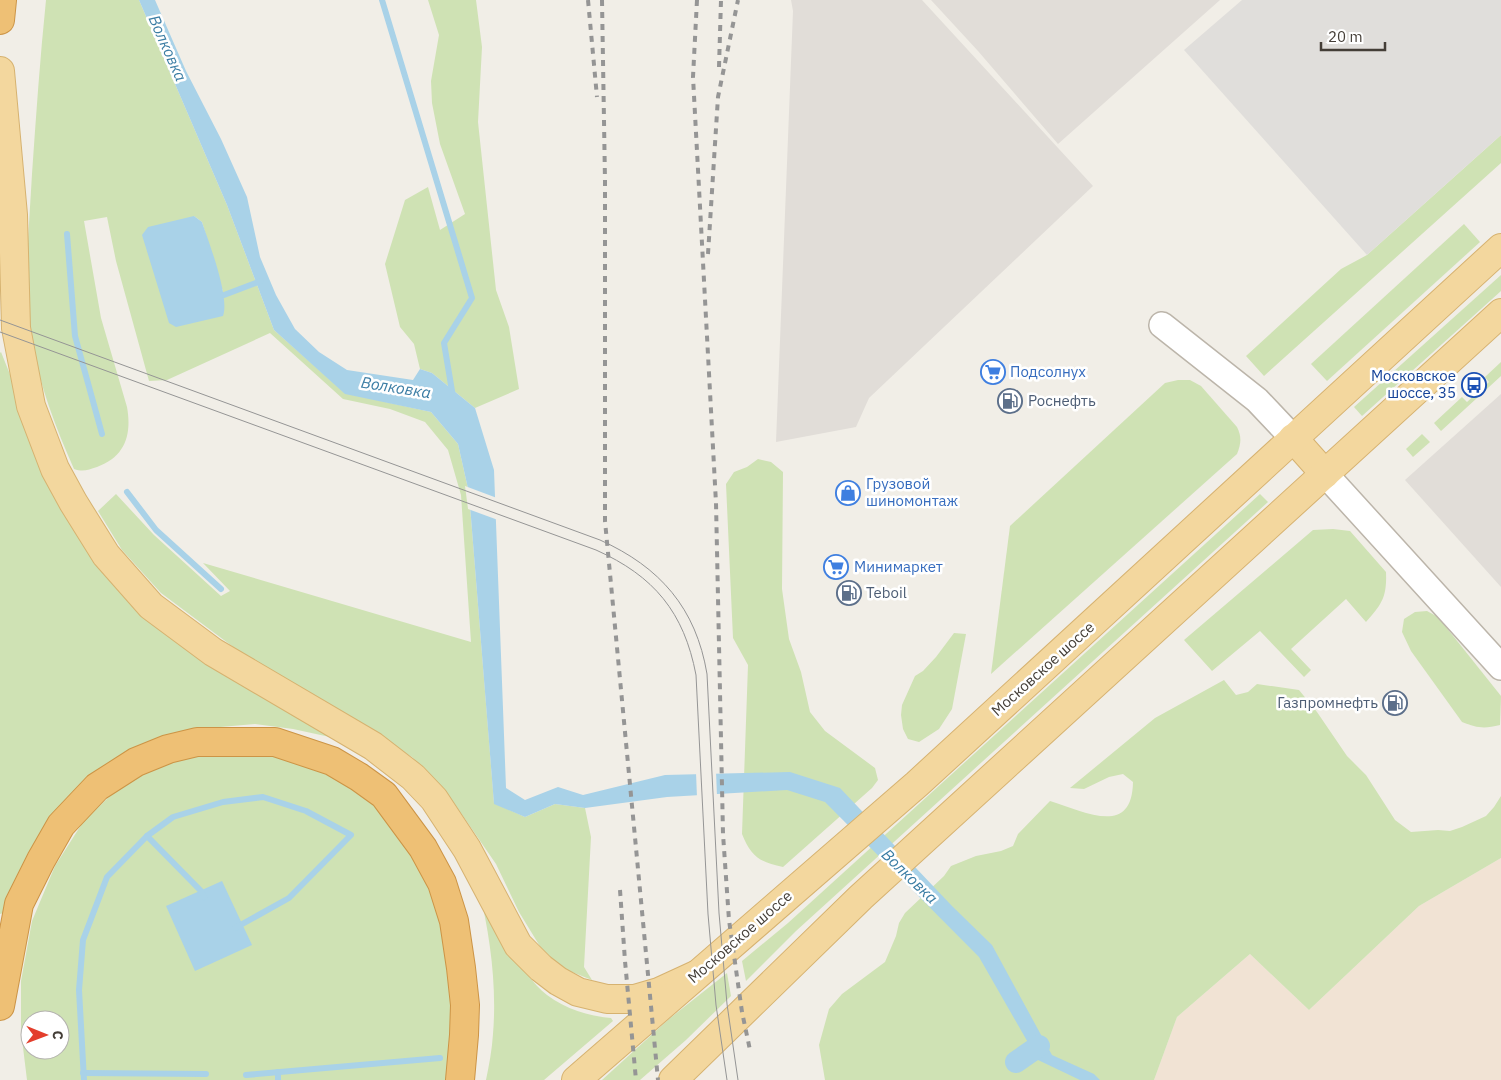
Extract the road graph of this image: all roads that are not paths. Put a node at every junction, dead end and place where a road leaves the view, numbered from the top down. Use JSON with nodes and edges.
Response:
{"nodes":[{"id":1,"x":2,"y":0,"type":"edge"},
{"id":2,"x":0,"y":20,"type":"edge"},
{"id":3,"x":0,"y":71,"type":"edge"},
{"id":4,"x":1501,"y":248,"type":"edge"},
{"id":5,"x":1501,"y":313,"type":"edge"},
{"id":6,"x":1162,"y":325,"type":"dead end"},
{"id":7,"x":1293,"y":438,"type":"junction"},
{"id":8,"x":1325,"y":474,"type":"junction"},
{"id":9,"x":1501,"y":668,"type":"edge"},
{"id":10,"x":696,"y":975,"type":"junction"},
{"id":11,"x":0,"y":1006,"type":"edge"},
{"id":12,"x":460,"y":1080,"type":"edge"},
{"id":13,"x":576,"y":1080,"type":"edge"},
{"id":14,"x":672,"y":1080,"type":"edge"}],
"edges":[{"from":1,"to":2,"type":"highway"},
{"from":3,"to":10,"type":"main road"},
{"from":4,"to":7,"type":"main road","name":"Московское шоссе"},
{"from":5,"to":8,"type":"main road"},
{"from":6,"to":7,"type":"street"},
{"from":7,"to":8,"type":"main road"},
{"from":7,"to":10,"type":"main road","name":"Московское шоссе"},
{"from":8,"to":9,"type":"street"},
{"from":8,"to":14,"type":"main road"},
{"from":10,"to":13,"type":"main road","name":"Московское шоссе"},
{"from":11,"to":12,"type":"highway"}]}
